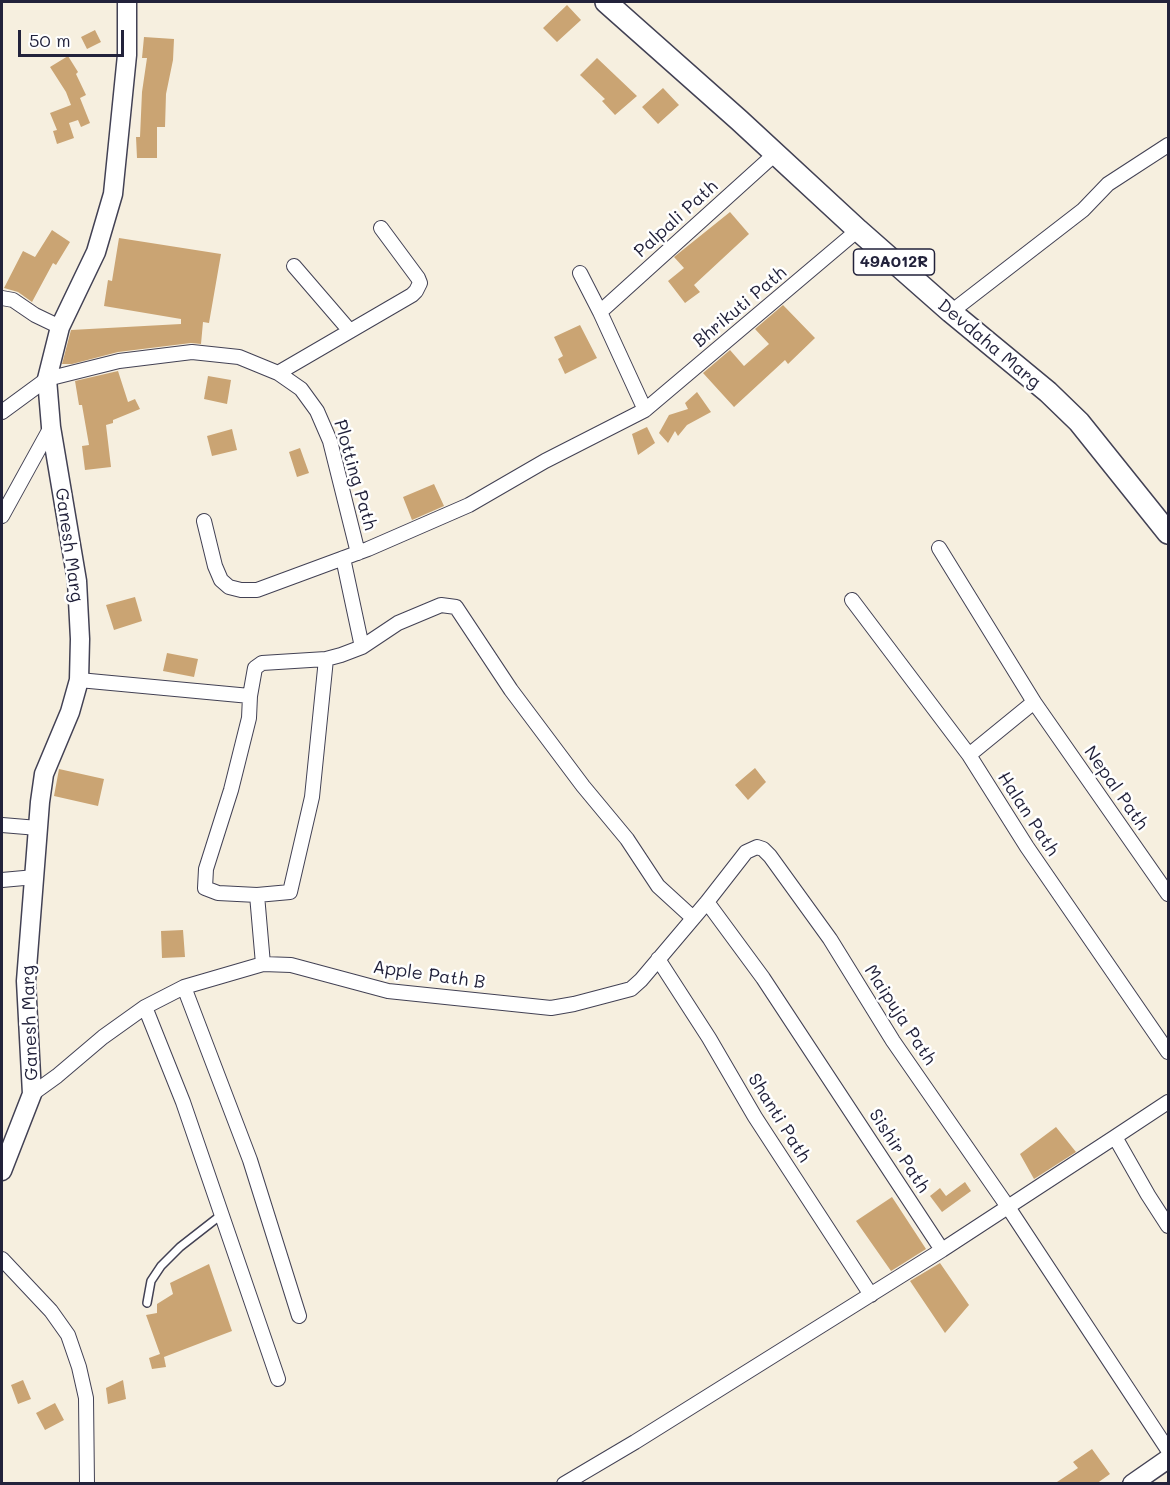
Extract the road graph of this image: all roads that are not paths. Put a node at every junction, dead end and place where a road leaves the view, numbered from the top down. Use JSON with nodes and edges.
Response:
{"nodes":[{"id":1,"x":127,"y":2,"type":"edge"},
{"id":2,"x":606,"y":2,"type":"edge"},
{"id":3,"x":1168,"y":145,"type":"edge"},
{"id":4,"x":775,"y":154,"type":"junction"},
{"id":5,"x":381,"y":228,"type":"dead end"},
{"id":6,"x":858,"y":230,"type":"junction"},
{"id":7,"x":294,"y":266,"type":"dead end"},
{"id":8,"x":580,"y":273,"type":"dead end"},
{"id":9,"x":2,"y":298,"type":"edge"},
{"id":10,"x":600,"y":312,"type":"junction"},
{"id":11,"x":951,"y":312,"type":"junction"},
{"id":12,"x":60,"y":327,"type":"junction"},
{"id":13,"x":350,"y":331,"type":"junction"},
{"id":14,"x":278,"y":373,"type":"junction"},
{"id":15,"x":47,"y":379,"type":"junction"},
{"id":16,"x":645,"y":410,"type":"junction"},
{"id":17,"x":2,"y":412,"type":"edge"},
{"id":18,"x":51,"y":427,"type":"junction"},
{"id":19,"x":2,"y":516,"type":"edge"},
{"id":20,"x":204,"y":521,"type":"dead end"},
{"id":21,"x":1168,"y":533,"type":"edge"},
{"id":22,"x":939,"y":548,"type":"dead end"},
{"id":23,"x":358,"y":553,"type":"junction"},
{"id":24,"x":343,"y":558,"type":"junction"},
{"id":25,"x":852,"y":600,"type":"dead end"},
{"id":26,"x":362,"y":647,"type":"junction"},
{"id":27,"x":326,"y":659,"type":"junction"},
{"id":28,"x":79,"y":680,"type":"junction"},
{"id":29,"x":250,"y":696,"type":"junction"},
{"id":30,"x":1034,"y":702,"type":"junction"},
{"id":31,"x":969,"y":755,"type":"junction"},
{"id":32,"x":2,"y":825,"type":"edge"},
{"id":33,"x":38,"y":828,"type":"junction"},
{"id":34,"x":757,"y":846,"type":"joint"},
{"id":35,"x":35,"y":877,"type":"junction"},
{"id":36,"x":2,"y":879,"type":"edge"},
{"id":37,"x":1168,"y":894,"type":"edge"},
{"id":38,"x":256,"y":895,"type":"junction"},
{"id":39,"x":707,"y":902,"type":"junction"},
{"id":40,"x":693,"y":918,"type":"junction"},
{"id":41,"x":658,"y":959,"type":"junction"},
{"id":42,"x":263,"y":964,"type":"junction"},
{"id":43,"x":184,"y":987,"type":"junction"},
{"id":44,"x":145,"y":1007,"type":"junction"},
{"id":45,"x":1168,"y":1052,"type":"edge"},
{"id":46,"x":32,"y":1094,"type":"junction"},
{"id":47,"x":1168,"y":1102,"type":"edge"},
{"id":48,"x":1115,"y":1137,"type":"junction"},
{"id":49,"x":2,"y":1171,"type":"edge"},
{"id":50,"x":1008,"y":1207,"type":"junction"},
{"id":51,"x":221,"y":1215,"type":"junction"},
{"id":52,"x":1168,"y":1226,"type":"edge"},
{"id":53,"x":942,"y":1250,"type":"junction"},
{"id":54,"x":2,"y":1259,"type":"edge"},
{"id":55,"x":871,"y":1295,"type":"junction"},
{"id":56,"x":147,"y":1303,"type":"dead end"},
{"id":57,"x":299,"y":1316,"type":"dead end"},
{"id":58,"x":278,"y":1379,"type":"dead end"},
{"id":59,"x":1168,"y":1450,"type":"edge"},
{"id":60,"x":1168,"y":1458,"type":"edge"},
{"id":61,"x":87,"y":1484,"type":"edge"},
{"id":62,"x":564,"y":1484,"type":"edge"},
{"id":63,"x":1132,"y":1484,"type":"edge"}],
"edges":[{"from":1,"to":12,"type":"street","name":"Ganesh Marg"},
{"from":2,"to":4,"type":"main road","name":"Devdaha Marg","number":"49A012R"},
{"from":3,"to":11,"type":"street"},
{"from":4,"to":6,"type":"main road","name":"Devdaha Marg","number":"49A012R"},
{"from":4,"to":10,"type":"street","name":"Palpali Path"},
{"from":5,"to":13,"type":"street"},
{"from":6,"to":11,"type":"main road","name":"Devdaha Marg","number":"49A012R"},
{"from":6,"to":16,"type":"street","name":"Bhrikuti Path"},
{"from":7,"to":13,"type":"street"},
{"from":8,"to":10,"type":"street"},
{"from":9,"to":12,"type":"street"},
{"from":10,"to":16,"type":"street"},
{"from":11,"to":21,"type":"main road","name":"Devdaha Marg","number":"49A012R"},
{"from":12,"to":15,"type":"street","name":"Ganesh Marg"},
{"from":13,"to":14,"type":"street"},
{"from":14,"to":15,"type":"street","name":"Plotting Path"},
{"from":14,"to":23,"type":"street","name":"Plotting Path"},
{"from":15,"to":17,"type":"street"},
{"from":15,"to":18,"type":"street","name":"Ganesh Marg"},
{"from":16,"to":23,"type":"street","name":"Bhrikuti Path"},
{"from":18,"to":19,"type":"street"},
{"from":18,"to":28,"type":"street","name":"Ganesh Marg"},
{"from":20,"to":24,"type":"street","name":"Bhrikuti Path"},
{"from":22,"to":30,"type":"street","name":"Nepal Path"},
{"from":23,"to":24,"type":"street","name":"Bhrikuti Path"},
{"from":24,"to":26,"type":"street"},
{"from":25,"to":31,"type":"street","name":"Halan Path"},
{"from":26,"to":27,"type":"street"},
{"from":26,"to":40,"type":"street"},
{"from":27,"to":29,"type":"street"},
{"from":27,"to":38,"type":"street"},
{"from":28,"to":29,"type":"street"},
{"from":28,"to":33,"type":"street","name":"Ganesh Marg"},
{"from":29,"to":38,"type":"street"},
{"from":30,"to":31,"type":"street"},
{"from":30,"to":37,"type":"street","name":"Nepal Path"},
{"from":31,"to":45,"type":"street","name":"Halan Path"},
{"from":32,"to":33,"type":"street"},
{"from":33,"to":35,"type":"street","name":"Ganesh Marg"},
{"from":34,"to":39,"type":"street","name":"Apple Path B"},
{"from":34,"to":50,"type":"street","name":"Maipuja Path"},
{"from":35,"to":36,"type":"street"},
{"from":35,"to":46,"type":"street","name":"Ganesh Marg"},
{"from":38,"to":42,"type":"street"},
{"from":39,"to":40,"type":"street","name":"Apple Path B"},
{"from":39,"to":53,"type":"street","name":"Sishir Path"},
{"from":40,"to":41,"type":"street","name":"Apple Path B"},
{"from":41,"to":42,"type":"street","name":"Apple Path B"},
{"from":41,"to":55,"type":"street","name":"Shanti Path"},
{"from":42,"to":43,"type":"street","name":"Apple Path B"},
{"from":43,"to":44,"type":"street","name":"Apple Path B"},
{"from":43,"to":57,"type":"street"},
{"from":44,"to":46,"type":"street","name":"Apple Path B"},
{"from":44,"to":51,"type":"street"},
{"from":46,"to":49,"type":"street"},
{"from":47,"to":48,"type":"street"},
{"from":48,"to":50,"type":"street"},
{"from":48,"to":52,"type":"street"},
{"from":50,"to":53,"type":"street"},
{"from":50,"to":59,"type":"street","name":"Maipuja Path"},
{"from":51,"to":56,"type":"lane"},
{"from":51,"to":58,"type":"street"},
{"from":53,"to":55,"type":"street"},
{"from":54,"to":61,"type":"street"},
{"from":55,"to":62,"type":"street"},
{"from":60,"to":63,"type":"street"}]}
